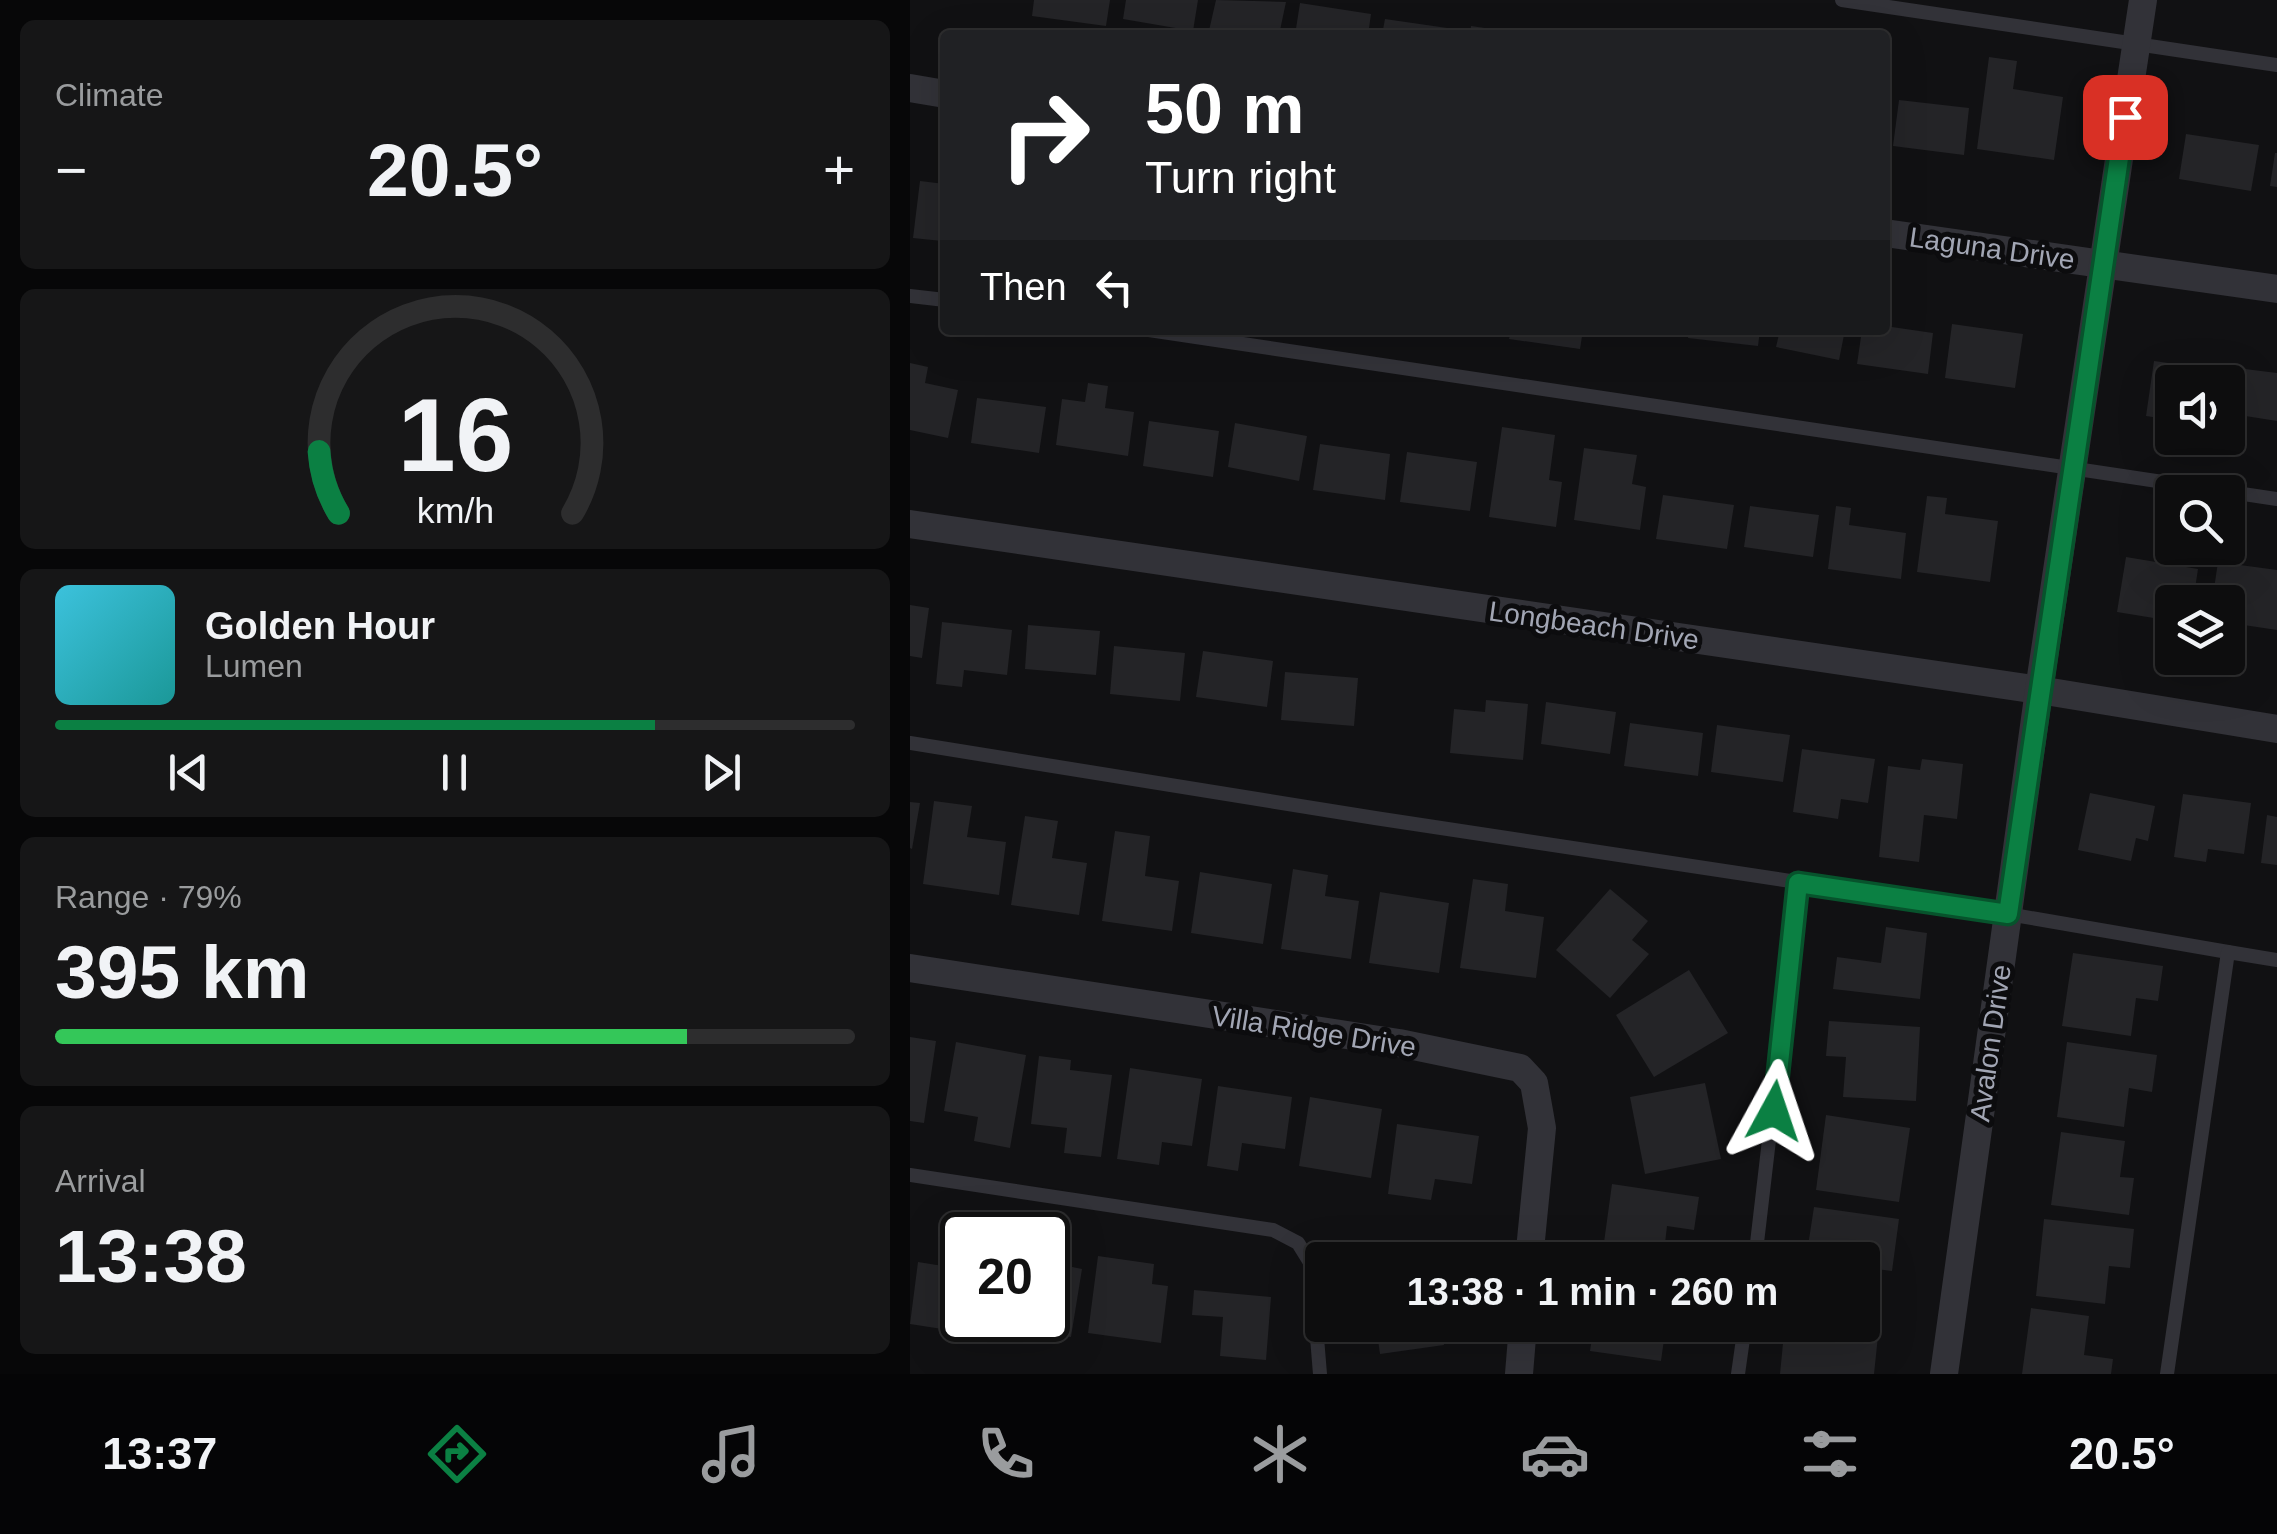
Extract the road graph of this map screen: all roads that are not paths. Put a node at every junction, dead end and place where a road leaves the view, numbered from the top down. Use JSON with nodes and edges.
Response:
{"nodes":[{"id":1,"x":1842,"y":0,"type":"edge"},
{"id":2,"x":2143,"y":0,"type":"edge"},
{"id":3,"x":2136,"y":44,"type":"junction"},
{"id":4,"x":2277,"y":65,"type":"edge"},
{"id":5,"x":910,"y":88,"type":"edge"},
{"id":6,"x":940,"y":93,"type":"edge"},
{"id":7,"x":1890,"y":234,"type":"edge"},
{"id":8,"x":2103,"y":265,"type":"junction"},
{"id":9,"x":2277,"y":290,"type":"edge"},
{"id":10,"x":910,"y":296,"type":"edge"},
{"id":11,"x":940,"y":299,"type":"edge"},
{"id":12,"x":1182,"y":335,"type":"edge"},
{"id":13,"x":2072,"y":470,"type":"junction"},
{"id":14,"x":2277,"y":499,"type":"edge"},
{"id":15,"x":910,"y":524,"type":"edge"},
{"id":16,"x":2040,"y":690,"type":"junction"},
{"id":17,"x":2277,"y":729,"type":"edge"},
{"id":18,"x":910,"y":743,"type":"edge"},
{"id":19,"x":1798,"y":883,"type":"junction"},
{"id":20,"x":2008,"y":914,"type":"junction"},
{"id":21,"x":2228,"y":952,"type":"junction"},
{"id":22,"x":2277,"y":960,"type":"edge"},
{"id":23,"x":910,"y":968,"type":"edge"},
{"id":24,"x":910,"y":1175,"type":"edge"},
{"id":25,"x":1532,"y":1242,"type":"edge"},
{"id":26,"x":1756,"y":1242,"type":"edge"},
{"id":27,"x":1522,"y":1342,"type":"edge"},
{"id":28,"x":1743,"y":1342,"type":"edge"},
{"id":29,"x":1320,"y":1374,"type":"edge"},
{"id":30,"x":1519,"y":1374,"type":"edge"},
{"id":31,"x":1738,"y":1374,"type":"edge"},
{"id":32,"x":1944,"y":1374,"type":"edge"},
{"id":33,"x":2167,"y":1374,"type":"edge"}],
"edges":[{"from":1,"to":3,"type":"lane"},
{"from":2,"to":3,"type":"street","name":"Avalon Drive"},
{"from":3,"to":4,"type":"lane"},
{"from":3,"to":8,"type":"street","name":"Avalon Drive"},
{"from":5,"to":6,"type":"street"},
{"from":7,"to":8,"type":"street","name":"Laguna Drive"},
{"from":8,"to":9,"type":"street","name":"Laguna Drive"},
{"from":8,"to":13,"type":"street","name":"Avalon Drive"},
{"from":10,"to":11,"type":"lane"},
{"from":12,"to":13,"type":"lane"},
{"from":13,"to":14,"type":"lane"},
{"from":13,"to":16,"type":"street","name":"Avalon Drive"},
{"from":15,"to":16,"type":"street","name":"Longbeach Drive"},
{"from":16,"to":17,"type":"street","name":"Longbeach Drive"},
{"from":16,"to":20,"type":"street","name":"Avalon Drive"},
{"from":18,"to":19,"type":"lane"},
{"from":19,"to":20,"type":"lane"},
{"from":19,"to":26,"type":"lane"},
{"from":20,"to":21,"type":"lane"},
{"from":20,"to":32,"type":"street","name":"Avalon Drive"},
{"from":21,"to":22,"type":"lane"},
{"from":21,"to":33,"type":"lane"},
{"from":23,"to":25,"type":"street","name":"Villa Ridge Drive"},
{"from":24,"to":29,"type":"lane"},
{"from":27,"to":30,"type":"street"},
{"from":28,"to":31,"type":"lane"}]}
